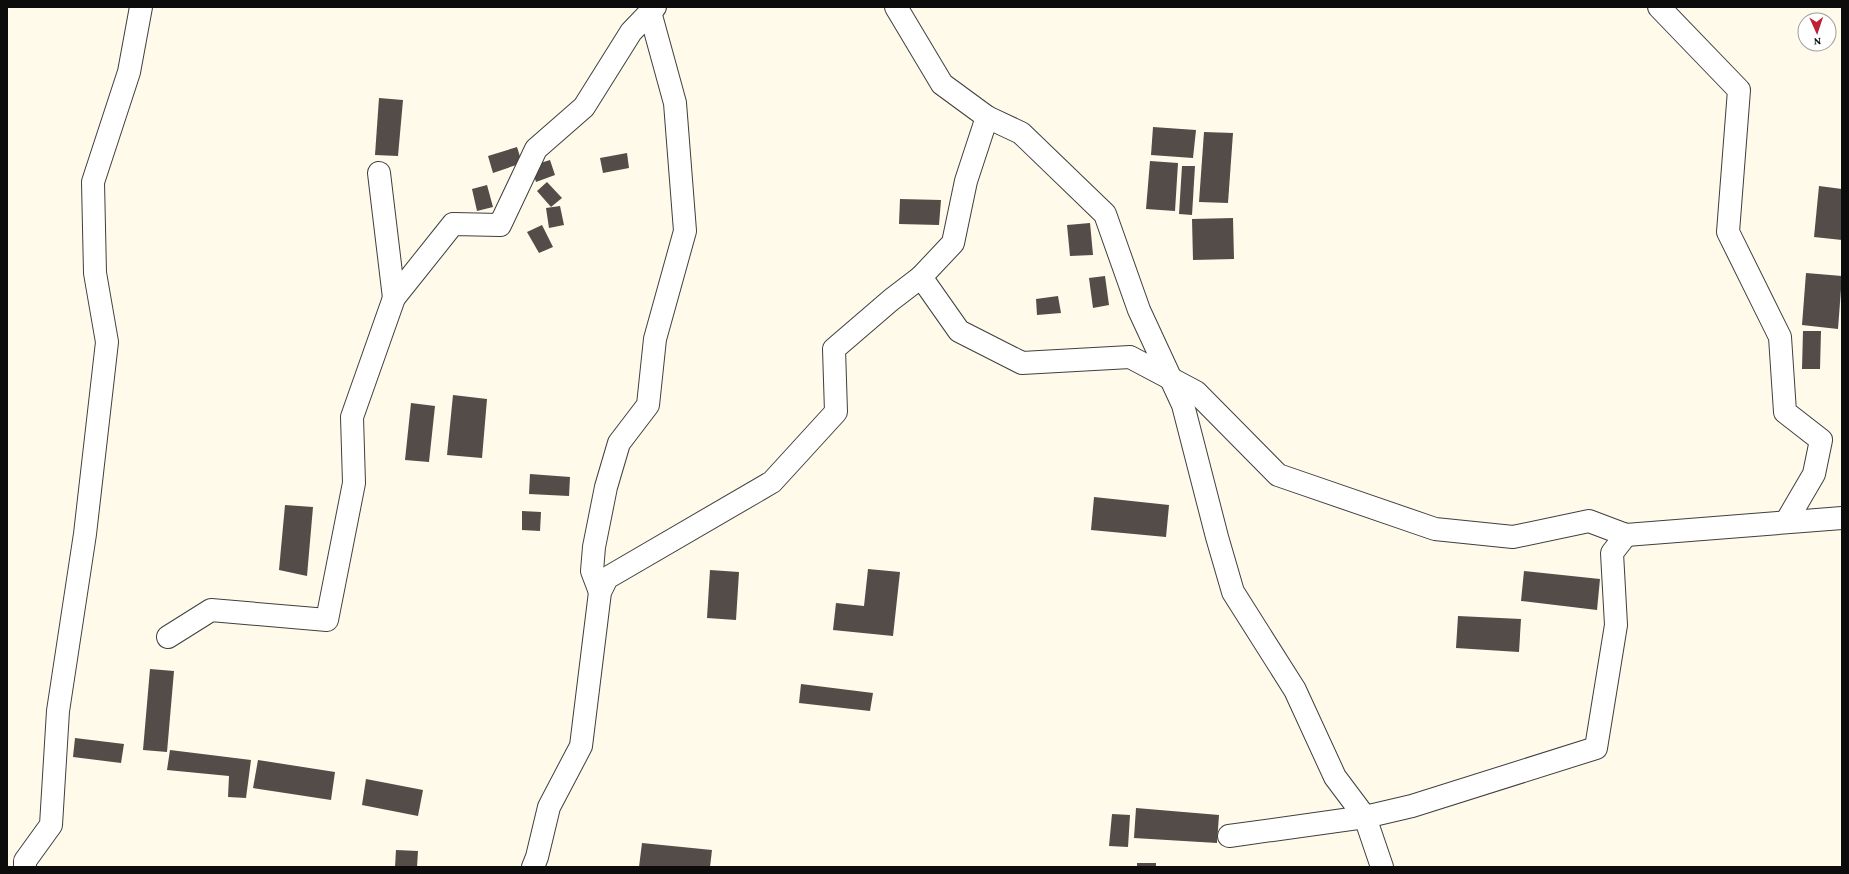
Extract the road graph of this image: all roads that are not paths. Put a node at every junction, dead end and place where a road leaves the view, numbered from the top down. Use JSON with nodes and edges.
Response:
{"nodes":[{"id":1,"x":141,"y":7,"type":"edge"},
{"id":2,"x":896,"y":7,"type":"edge"},
{"id":3,"x":1659,"y":7,"type":"edge"},
{"id":4,"x":652,"y":9,"type":"edge"},
{"id":5,"x":987,"y":117,"type":"junction"},
{"id":6,"x":379,"y":173,"type":"dead end"},
{"id":7,"x":921,"y":277,"type":"junction"},
{"id":8,"x":394,"y":298,"type":"junction"},
{"id":9,"x":1172,"y":380,"type":"junction"},
{"id":10,"x":1842,"y":518,"type":"edge"},
{"id":11,"x":1786,"y":522,"type":"junction"},
{"id":12,"x":1626,"y":535,"type":"junction"},
{"id":13,"x":600,"y":592,"type":"junction"},
{"id":14,"x":168,"y":637,"type":"dead end"},
{"id":15,"x":1365,"y":817,"type":"junction"},
{"id":16,"x":1229,"y":836,"type":"dead end"},
{"id":17,"x":25,"y":867,"type":"edge"},
{"id":18,"x":533,"y":867,"type":"edge"},
{"id":19,"x":1382,"y":867,"type":"edge"}],
"edges":[{"from":1,"to":17,"type":"street"},
{"from":2,"to":5,"type":"street"},
{"from":3,"to":11,"type":"street"},
{"from":4,"to":8,"type":"street"},
{"from":4,"to":13,"type":"street"},
{"from":5,"to":7,"type":"street"},
{"from":5,"to":9,"type":"street"},
{"from":6,"to":8,"type":"street"},
{"from":7,"to":9,"type":"street"},
{"from":7,"to":13,"type":"street"},
{"from":8,"to":14,"type":"street"},
{"from":9,"to":12,"type":"street"},
{"from":9,"to":15,"type":"street"},
{"from":10,"to":11,"type":"street"},
{"from":11,"to":12,"type":"street"},
{"from":12,"to":15,"type":"street"},
{"from":13,"to":18,"type":"street"},
{"from":15,"to":16,"type":"street"},
{"from":15,"to":19,"type":"street"}]}
